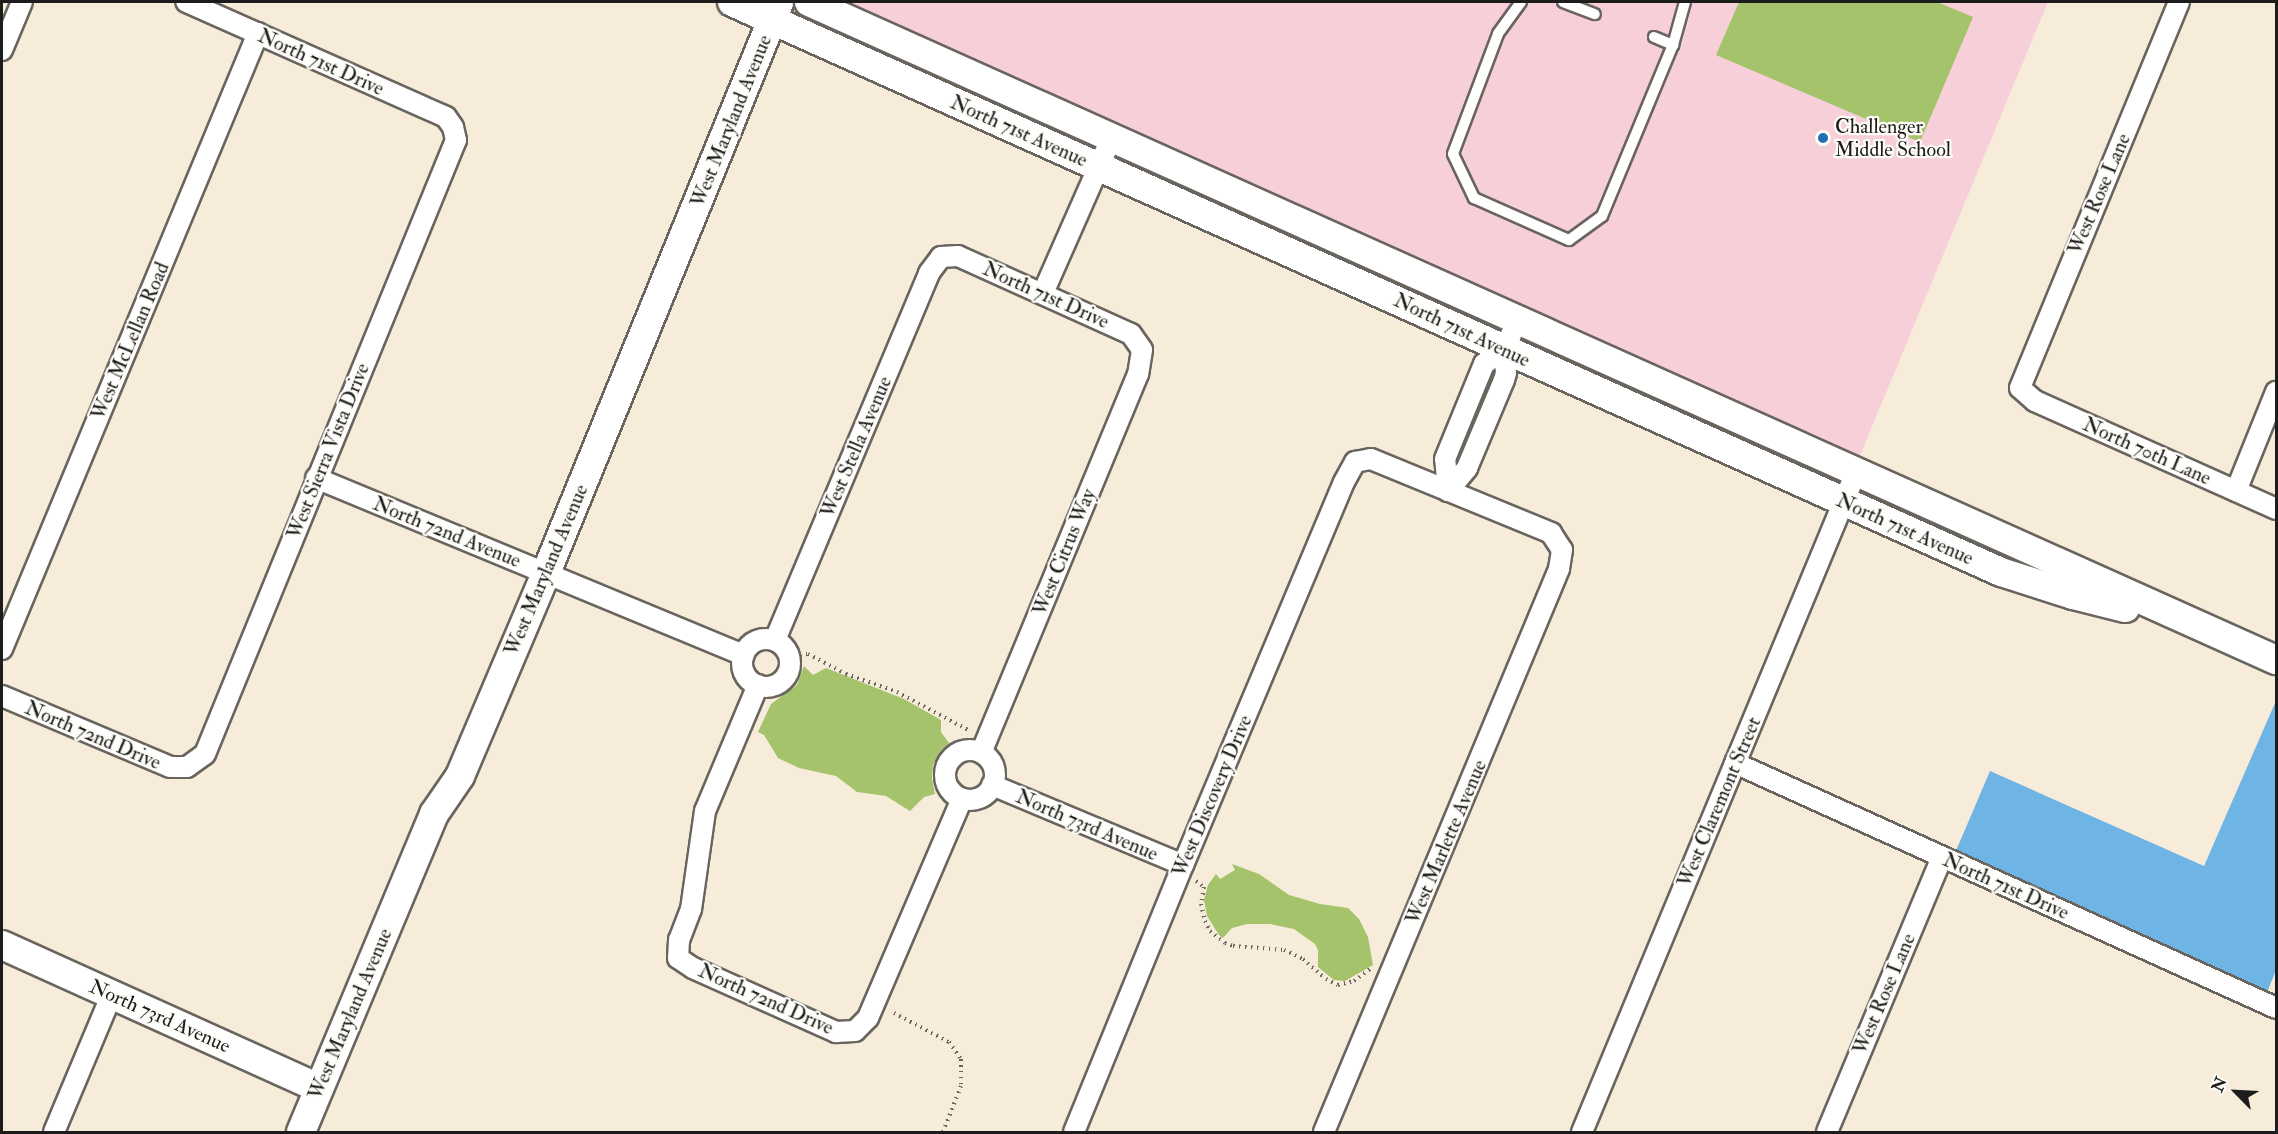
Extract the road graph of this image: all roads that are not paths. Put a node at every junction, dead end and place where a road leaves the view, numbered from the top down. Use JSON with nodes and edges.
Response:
{"nodes":[{"id":1,"x":22,"y":2,"type":"edge"},
{"id":2,"x":186,"y":2,"type":"edge"},
{"id":3,"x":732,"y":2,"type":"edge"},
{"id":4,"x":808,"y":2,"type":"edge"},
{"id":5,"x":1521,"y":2,"type":"edge"},
{"id":6,"x":1563,"y":2,"type":"edge"},
{"id":7,"x":1685,"y":2,"type":"edge"},
{"id":8,"x":2179,"y":2,"type":"edge"},
{"id":9,"x":776,"y":11,"type":"edge"},
{"id":10,"x":1595,"y":14,"type":"dead end"},
{"id":11,"x":258,"y":33,"type":"junction"},
{"id":12,"x":1654,"y":37,"type":"dead end"},
{"id":13,"x":1673,"y":45,"type":"junction"},
{"id":14,"x":2,"y":50,"type":"edge"},
{"id":15,"x":453,"y":127,"type":"joint"},
{"id":16,"x":1111,"y":139,"type":"junction"},
{"id":17,"x":1100,"y":167,"type":"junction"},
{"id":18,"x":940,"y":257,"type":"joint"},
{"id":19,"x":1043,"y":293,"type":"junction"},
{"id":20,"x":1518,"y":320,"type":"junction"},
{"id":21,"x":1504,"y":349,"type":"junction"},
{"id":22,"x":1142,"y":350,"type":"joint"},
{"id":23,"x":2020,"y":388,"type":"joint"},
{"id":24,"x":2277,"y":392,"type":"edge"},
{"id":25,"x":1856,"y":472,"type":"junction"},
{"id":26,"x":316,"y":478,"type":"junction"},
{"id":27,"x":2236,"y":490,"type":"junction"},
{"id":28,"x":1448,"y":491,"type":"junction"},
{"id":29,"x":1844,"y":502,"type":"junction"},
{"id":30,"x":2277,"y":509,"type":"edge"},
{"id":31,"x":546,"y":573,"type":"junction"},
{"id":32,"x":2203,"y":629,"type":"junction"},
{"id":33,"x":775,"y":640,"type":"junction"},
{"id":34,"x":2,"y":649,"type":"edge"},
{"id":35,"x":744,"y":655,"type":"junction"},
{"id":36,"x":2277,"y":660,"type":"edge"},
{"id":37,"x":758,"y":685,"type":"junction"},
{"id":38,"x":2,"y":696,"type":"edge"},
{"id":39,"x":981,"y":753,"type":"junction"},
{"id":40,"x":1735,"y":763,"type":"junction"},
{"id":41,"x":187,"y":767,"type":"joint"},
{"id":42,"x":992,"y":785,"type":"junction"},
{"id":43,"x":962,"y":798,"type":"junction"},
{"id":44,"x":1942,"y":857,"type":"junction"},
{"id":45,"x":1183,"y":865,"type":"junction"},
{"id":46,"x":2,"y":945,"type":"edge"},
{"id":47,"x":112,"y":994,"type":"junction"},
{"id":48,"x":2277,"y":1008,"type":"edge"},
{"id":49,"x":319,"y":1088,"type":"junction"},
{"id":50,"x":54,"y":1132,"type":"edge"},
{"id":51,"x":301,"y":1132,"type":"edge"},
{"id":52,"x":1074,"y":1132,"type":"edge"},
{"id":53,"x":1324,"y":1132,"type":"edge"},
{"id":54,"x":1582,"y":1132,"type":"edge"},
{"id":55,"x":1827,"y":1132,"type":"edge"}],
"edges":[{"from":1,"to":14,"type":"street"},
{"from":2,"to":11,"type":"street","name":"North 71st Drive"},
{"from":3,"to":9,"type":"street","name":"North 71st Avenue"},
{"from":4,"to":16,"type":"street","name":"North 71st Avenue"},
{"from":5,"to":13,"type":"lane"},
{"from":6,"to":10,"type":"lane"},
{"from":7,"to":13,"type":"lane"},
{"from":8,"to":23,"type":"street","name":"West Rose Lane"},
{"from":9,"to":17,"type":"street","name":"North 71st Avenue"},
{"from":9,"to":31,"type":"street","name":"West Maryland Avenue"},
{"from":11,"to":15,"type":"street","name":"North 71st Drive"},
{"from":11,"to":34,"type":"street","name":"West McLellan Road"},
{"from":12,"to":13,"type":"lane"},
{"from":15,"to":26,"type":"street","name":"West Sierra Vista Drive"},
{"from":16,"to":17,"type":"street"},
{"from":16,"to":20,"type":"street","name":"North 71st Avenue"},
{"from":17,"to":19,"type":"street"},
{"from":17,"to":21,"type":"street","name":"North 71st Avenue"},
{"from":18,"to":19,"type":"street","name":"North 71st Drive"},
{"from":18,"to":33,"type":"street","name":"West Stella Avenue"},
{"from":19,"to":22,"type":"street","name":"North 71st Drive"},
{"from":20,"to":21,"type":"street"},
{"from":20,"to":25,"type":"street","name":"North 71st Avenue"},
{"from":21,"to":28,"type":"street"},
{"from":21,"to":29,"type":"street","name":"North 71st Avenue"},
{"from":22,"to":39,"type":"street","name":"West Citrus Way"},
{"from":23,"to":27,"type":"street","name":"North 70th Lane"},
{"from":24,"to":27,"type":"street"},
{"from":25,"to":29,"type":"street","name":"West Claremont Street"},
{"from":25,"to":32,"type":"street","name":"North 71st Avenue"},
{"from":26,"to":31,"type":"street","name":"North 72nd Avenue"},
{"from":26,"to":41,"type":"street","name":"West Sierra Vista Drive"},
{"from":27,"to":30,"type":"street","name":"North 70th Lane"},
{"from":28,"to":45,"type":"street","name":"West Discovery Drive"},
{"from":28,"to":53,"type":"street","name":"West Marlette Avenue"},
{"from":29,"to":32,"type":"street","name":"North 71st Avenue"},
{"from":29,"to":40,"type":"street","name":"West Claremont Street"},
{"from":31,"to":35,"type":"street","name":"North 72nd Avenue"},
{"from":31,"to":49,"type":"street","name":"West Maryland Avenue"},
{"from":32,"to":36,"type":"street","name":"North 71st Avenue"},
{"from":33,"to":35,"type":"street"},
{"from":33,"to":37,"type":"street"},
{"from":35,"to":37,"type":"street"},
{"from":37,"to":43,"type":"street","name":"North 72nd Drive"},
{"from":38,"to":41,"type":"street","name":"North 72nd Drive"},
{"from":39,"to":42,"type":"street"},
{"from":39,"to":43,"type":"street"},
{"from":40,"to":44,"type":"street","name":"North 71st Drive"},
{"from":40,"to":54,"type":"street","name":"West Claremont Street"},
{"from":42,"to":43,"type":"street"},
{"from":42,"to":45,"type":"street","name":"North 73rd Avenue"},
{"from":44,"to":48,"type":"street","name":"North 71st Drive"},
{"from":44,"to":55,"type":"street","name":"West Rose Lane"},
{"from":45,"to":52,"type":"street","name":"West Discovery Drive"},
{"from":46,"to":47,"type":"street","name":"North 73rd Avenue"},
{"from":47,"to":49,"type":"street","name":"North 73rd Avenue"},
{"from":47,"to":50,"type":"street"},
{"from":49,"to":51,"type":"street","name":"West Maryland Avenue"}]}
